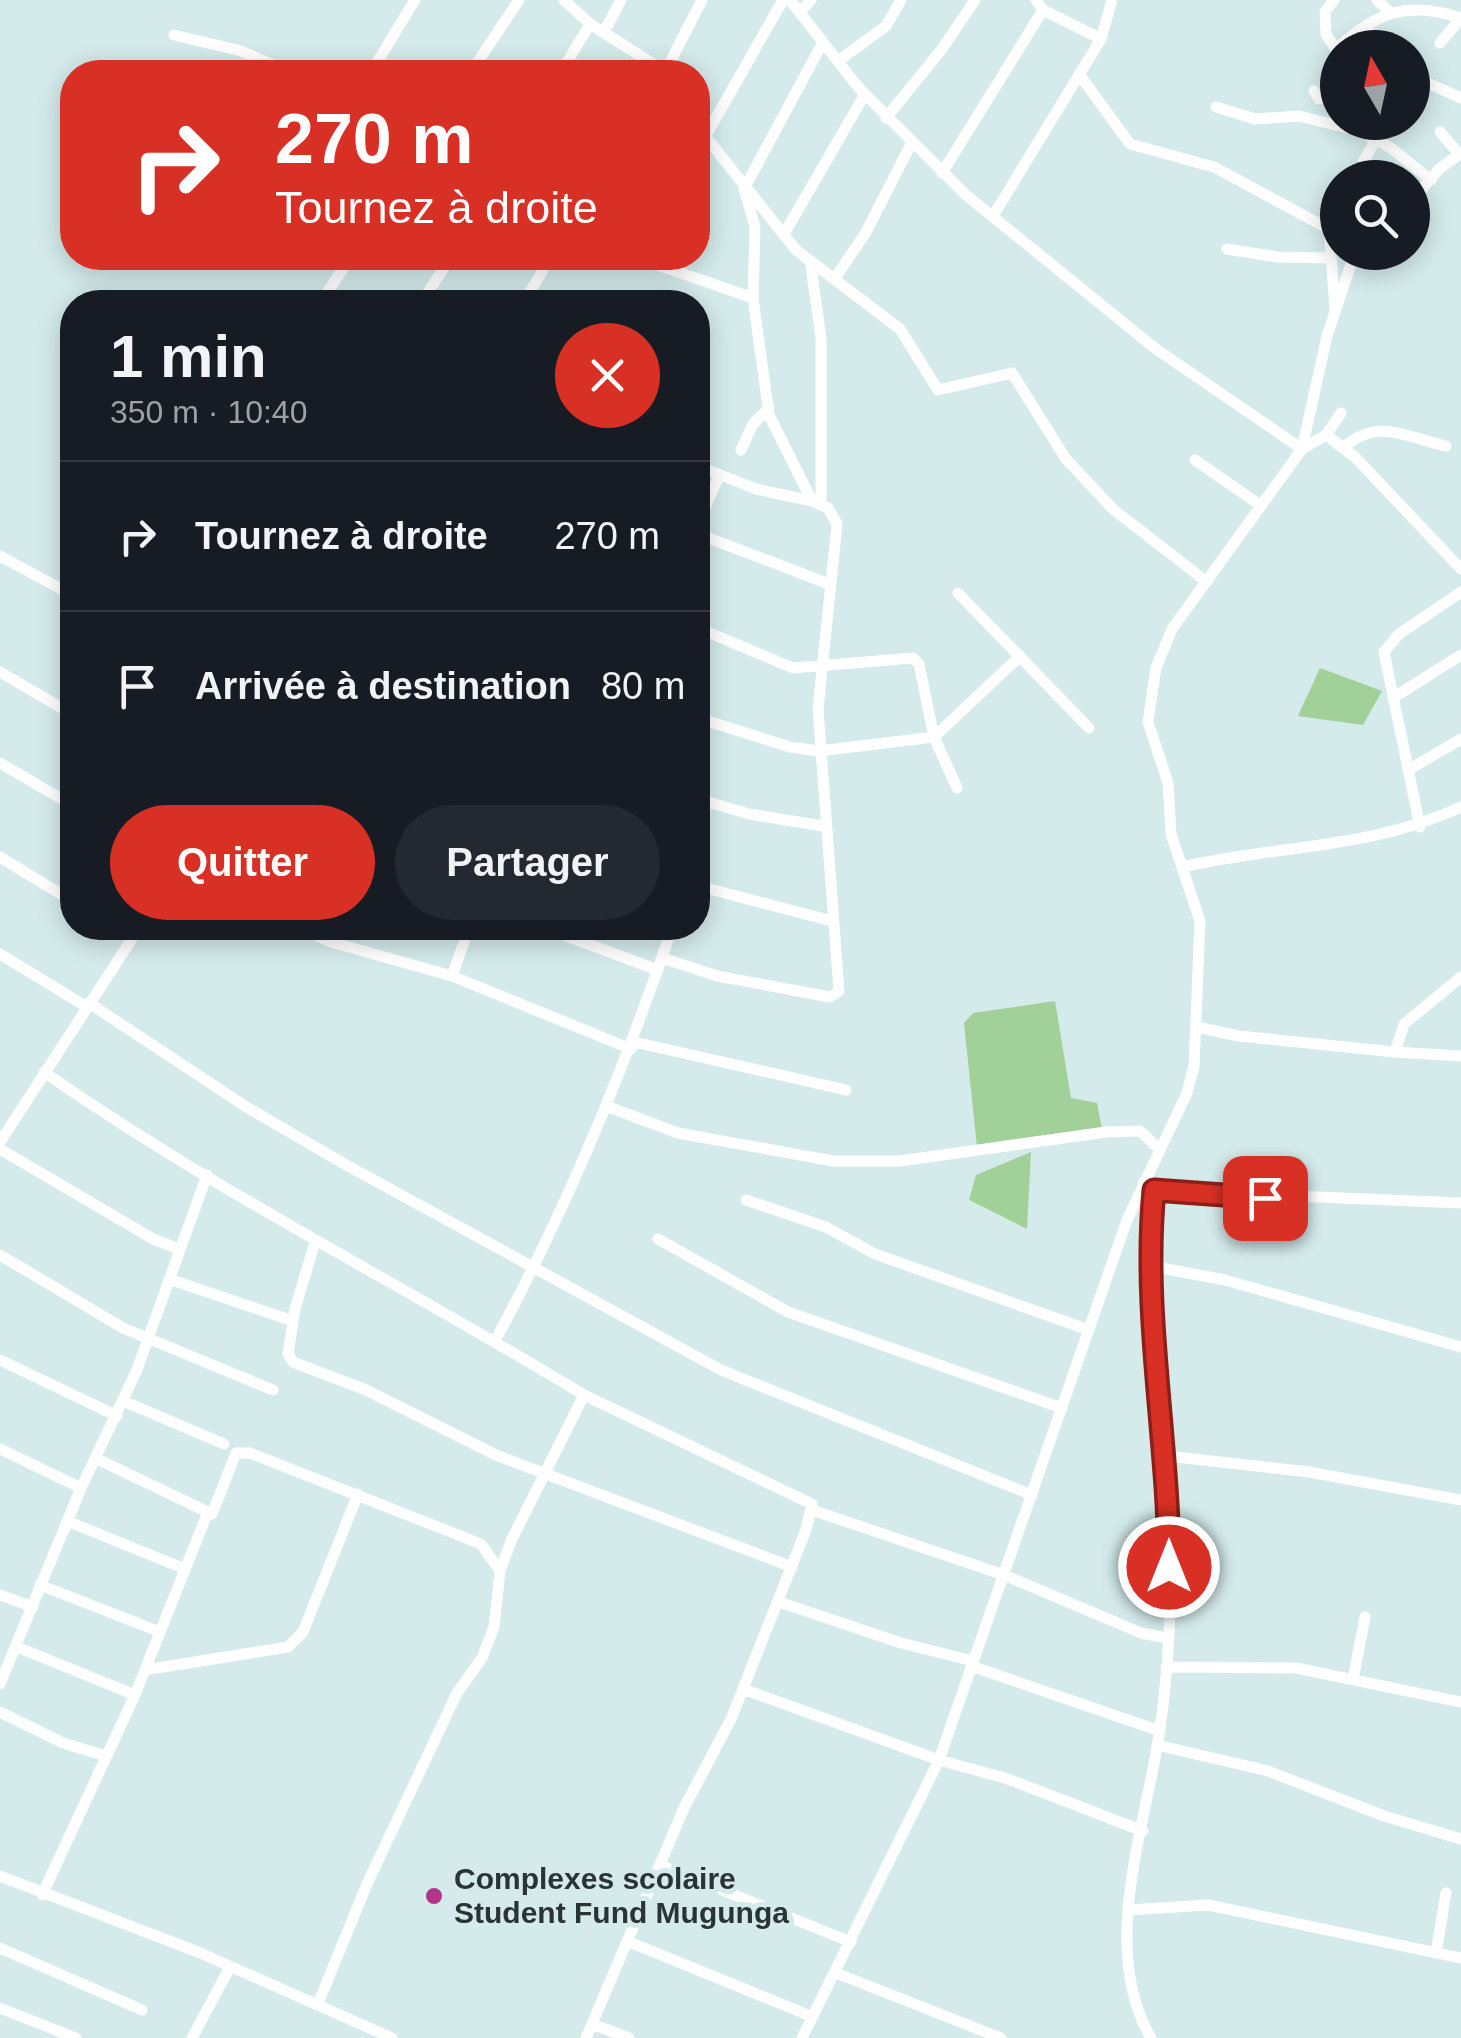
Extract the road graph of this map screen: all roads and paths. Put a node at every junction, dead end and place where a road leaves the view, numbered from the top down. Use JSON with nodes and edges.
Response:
{"nodes":[{"id":1,"x":415,"y":0,"type":"edge"},
{"id":2,"x":518,"y":0,"type":"edge"},
{"id":3,"x":564,"y":0,"type":"edge"},
{"id":4,"x":621,"y":0,"type":"edge"},
{"id":5,"x":702,"y":0,"type":"edge"},
{"id":6,"x":787,"y":0,"type":"edge"},
{"id":7,"x":811,"y":0,"type":"edge"},
{"id":8,"x":901,"y":0,"type":"edge"},
{"id":9,"x":975,"y":0,"type":"edge"},
{"id":10,"x":1112,"y":0,"type":"edge"},
{"id":11,"x":1334,"y":0,"type":"edge"},
{"id":12,"x":1377,"y":0,"type":"edge"},
{"id":13,"x":1040,"y":5,"type":"edge"},
{"id":14,"x":800,"y":12,"type":"junction"},
{"id":15,"x":1391,"y":13,"type":"junction"},
{"id":16,"x":1461,"y":18,"type":"edge"},
{"id":17,"x":590,"y":24,"type":"junction"},
{"id":18,"x":1365,"y":27,"type":"junction"},
{"id":19,"x":1326,"y":30,"type":"edge"},
{"id":20,"x":1361,"y":30,"type":"edge"},
{"id":21,"x":1368,"y":30,"type":"edge"},
{"id":22,"x":604,"y":32,"type":"junction"},
{"id":23,"x":174,"y":36,"type":"dead end"},
{"id":24,"x":1101,"y":39,"type":"junction"},
{"id":25,"x":823,"y":42,"type":"junction"},
{"id":26,"x":1440,"y":43,"type":"dead end"},
{"id":27,"x":262,"y":60,"type":"edge"},
{"id":28,"x":378,"y":60,"type":"edge"},
{"id":29,"x":479,"y":60,"type":"edge"},
{"id":30,"x":568,"y":60,"type":"edge"},
{"id":31,"x":647,"y":60,"type":"edge"},
{"id":32,"x":672,"y":60,"type":"edge"},
{"id":33,"x":838,"y":62,"type":"junction"},
{"id":34,"x":1079,"y":74,"type":"junction"},
{"id":35,"x":1430,"y":84,"type":"edge"},
{"id":36,"x":1314,"y":91,"type":"dead end"},
{"id":37,"x":865,"y":94,"type":"junction"},
{"id":38,"x":1461,"y":98,"type":"edge"},
{"id":39,"x":1320,"y":99,"type":"edge"},
{"id":40,"x":1216,"y":107,"type":"dead end"},
{"id":41,"x":886,"y":118,"type":"junction"},
{"id":42,"x":710,"y":119,"type":"edge"},
{"id":43,"x":1320,"y":121,"type":"edge"},
{"id":44,"x":1440,"y":132,"type":"dead end"},
{"id":45,"x":1378,"y":140,"type":"edge"},
{"id":46,"x":911,"y":144,"type":"junction"},
{"id":47,"x":710,"y":145,"type":"edge"},
{"id":48,"x":1458,"y":157,"type":"edge"},
{"id":49,"x":1404,"y":160,"type":"edge"},
{"id":50,"x":942,"y":174,"type":"junction"},
{"id":51,"x":1430,"y":180,"type":"edge"},
{"id":52,"x":744,"y":189,"type":"junction"},
{"id":53,"x":994,"y":216,"type":"junction"},
{"id":54,"x":1320,"y":225,"type":"edge"},
{"id":55,"x":784,"y":234,"type":"junction"},
{"id":56,"x":1227,"y":249,"type":"dead end"},
{"id":57,"x":1320,"y":258,"type":"edge"},
{"id":58,"x":810,"y":260,"type":"junction"},
{"id":59,"x":672,"y":270,"type":"edge"},
{"id":60,"x":1332,"y":270,"type":"edge"},
{"id":61,"x":1350,"y":270,"type":"edge"},
{"id":62,"x":834,"y":278,"type":"junction"},
{"id":63,"x":753,"y":298,"type":"junction"},
{"id":64,"x":1335,"y":312,"type":"junction"},
{"id":65,"x":769,"y":408,"type":"junction"},
{"id":66,"x":1341,"y":414,"type":"dead end"},
{"id":67,"x":1326,"y":435,"type":"junction"},
{"id":68,"x":1446,"y":446,"type":"dead end"},
{"id":69,"x":1342,"y":448,"type":"junction"},
{"id":70,"x":1302,"y":449,"type":"junction"},
{"id":71,"x":740,"y":450,"type":"dead end"},
{"id":72,"x":1195,"y":460,"type":"dead end"},
{"id":73,"x":710,"y":472,"type":"edge"},
{"id":74,"x":719,"y":476,"type":"junction"},
{"id":75,"x":710,"y":496,"type":"edge"},
{"id":76,"x":816,"y":503,"type":"junction"},
{"id":77,"x":1260,"y":505,"type":"junction"},
{"id":78,"x":710,"y":539,"type":"edge"},
{"id":79,"x":0,"y":556,"type":"edge"},
{"id":80,"x":1461,"y":570,"type":"edge"},
{"id":81,"x":1207,"y":582,"type":"junction"},
{"id":82,"x":830,"y":584,"type":"junction"},
{"id":83,"x":60,"y":588,"type":"edge"},
{"id":84,"x":1461,"y":592,"type":"edge"},
{"id":85,"x":958,"y":593,"type":"dead end"},
{"id":86,"x":710,"y":633,"type":"edge"},
{"id":87,"x":1461,"y":655,"type":"edge"},
{"id":88,"x":1020,"y":656,"type":"junction"},
{"id":89,"x":820,"y":668,"type":"junction"},
{"id":90,"x":0,"y":672,"type":"edge"},
{"id":91,"x":1393,"y":698,"type":"junction"},
{"id":92,"x":60,"y":704,"type":"edge"},
{"id":93,"x":710,"y":722,"type":"edge"},
{"id":94,"x":1089,"y":728,"type":"dead end"},
{"id":95,"x":934,"y":737,"type":"junction"},
{"id":96,"x":1461,"y":740,"type":"edge"},
{"id":97,"x":819,"y":750,"type":"junction"},
{"id":98,"x":0,"y":763,"type":"edge"},
{"id":99,"x":1410,"y":769,"type":"junction"},
{"id":100,"x":957,"y":788,"type":"dead end"},
{"id":101,"x":60,"y":797,"type":"edge"},
{"id":102,"x":710,"y":802,"type":"edge"},
{"id":103,"x":1461,"y":807,"type":"edge"},
{"id":104,"x":824,"y":826,"type":"junction"},
{"id":105,"x":1420,"y":827,"type":"junction"},
{"id":106,"x":0,"y":857,"type":"edge"},
{"id":107,"x":1183,"y":867,"type":"junction"},
{"id":108,"x":710,"y":889,"type":"edge"},
{"id":109,"x":60,"y":894,"type":"edge"},
{"id":110,"x":832,"y":921,"type":"junction"},
{"id":111,"x":126,"y":940,"type":"edge"},
{"id":112,"x":327,"y":940,"type":"edge"},
{"id":113,"x":465,"y":940,"type":"edge"},
{"id":114,"x":583,"y":940,"type":"edge"},
{"id":115,"x":668,"y":940,"type":"edge"},
{"id":116,"x":0,"y":954,"type":"edge"},
{"id":117,"x":660,"y":964,"type":"junction"},
{"id":118,"x":452,"y":976,"type":"junction"},
{"id":119,"x":1461,"y":976,"type":"edge"},
{"id":120,"x":88,"y":1005,"type":"junction"},
{"id":121,"x":1198,"y":1027,"type":"junction"},
{"id":122,"x":633,"y":1046,"type":"junction"},
{"id":123,"x":1394,"y":1052,"type":"junction"},
{"id":124,"x":1461,"y":1056,"type":"edge"},
{"id":125,"x":44,"y":1072,"type":"junction"},
{"id":126,"x":846,"y":1090,"type":"dead end"},
{"id":127,"x":606,"y":1106,"type":"junction"},
{"id":128,"x":0,"y":1146,"type":"edge"},
{"id":129,"x":1160,"y":1150,"type":"junction"},
{"id":130,"x":207,"y":1175,"type":"junction"},
{"id":131,"x":1148,"y":1187,"type":"junction"},
{"id":132,"x":746,"y":1200,"type":"dead end"},
{"id":133,"x":1461,"y":1203,"type":"edge"},
{"id":134,"x":658,"y":1239,"type":"dead end"},
{"id":135,"x":315,"y":1242,"type":"junction"},
{"id":136,"x":179,"y":1249,"type":"junction"},
{"id":137,"x":0,"y":1255,"type":"edge"},
{"id":138,"x":1151,"y":1266,"type":"junction"},
{"id":139,"x":535,"y":1267,"type":"junction"},
{"id":140,"x":169,"y":1279,"type":"junction"},
{"id":141,"x":293,"y":1321,"type":"junction"},
{"id":142,"x":1090,"y":1330,"type":"junction"},
{"id":143,"x":148,"y":1340,"type":"junction"},
{"id":144,"x":495,"y":1341,"type":"junction"},
{"id":145,"x":1461,"y":1347,"type":"edge"},
{"id":146,"x":0,"y":1360,"type":"edge"},
{"id":147,"x":272,"y":1390,"type":"dead end"},
{"id":148,"x":584,"y":1395,"type":"junction"},
{"id":149,"x":123,"y":1401,"type":"junction"},
{"id":150,"x":1062,"y":1408,"type":"junction"},
{"id":151,"x":117,"y":1416,"type":"junction"},
{"id":152,"x":224,"y":1444,"type":"dead end"},
{"id":153,"x":0,"y":1449,"type":"edge"},
{"id":154,"x":1167,"y":1456,"type":"junction"},
{"id":155,"x":97,"y":1459,"type":"junction"},
{"id":156,"x":542,"y":1472,"type":"junction"},
{"id":157,"x":81,"y":1488,"type":"junction"},
{"id":158,"x":358,"y":1494,"type":"junction"},
{"id":159,"x":1032,"y":1496,"type":"junction"},
{"id":160,"x":1461,"y":1500,"type":"edge"},
{"id":161,"x":812,"y":1510,"type":"junction"},
{"id":162,"x":208,"y":1512,"type":"junction"},
{"id":163,"x":67,"y":1521,"type":"junction"},
{"id":164,"x":1169,"y":1538,"type":"junction"},
{"id":165,"x":1208,"y":1550,"type":"dead end"},
{"id":166,"x":792,"y":1567,"type":"junction"},
{"id":167,"x":185,"y":1569,"type":"junction"},
{"id":168,"x":500,"y":1571,"type":"junction"},
{"id":169,"x":1004,"y":1575,"type":"junction"},
{"id":170,"x":40,"y":1585,"type":"junction"},
{"id":171,"x":0,"y":1595,"type":"edge"},
{"id":172,"x":779,"y":1602,"type":"junction"},
{"id":173,"x":32,"y":1607,"type":"junction"},
{"id":174,"x":1365,"y":1617,"type":"dead end"},
{"id":175,"x":160,"y":1632,"type":"junction"},
{"id":176,"x":1168,"y":1638,"type":"junction"},
{"id":177,"x":17,"y":1646,"type":"junction"},
{"id":178,"x":972,"y":1664,"type":"junction"},
{"id":179,"x":1166,"y":1667,"type":"junction"},
{"id":180,"x":146,"y":1670,"type":"junction"},
{"id":181,"x":1353,"y":1680,"type":"junction"},
{"id":182,"x":0,"y":1682,"type":"edge"},
{"id":183,"x":743,"y":1689,"type":"junction"},
{"id":184,"x":135,"y":1695,"type":"junction"},
{"id":185,"x":1461,"y":1702,"type":"edge"},
{"id":186,"x":0,"y":1712,"type":"edge"},
{"id":187,"x":1160,"y":1731,"type":"junction"},
{"id":188,"x":1157,"y":1745,"type":"junction"},
{"id":189,"x":106,"y":1756,"type":"junction"},
{"id":190,"x":939,"y":1760,"type":"junction"},
{"id":191,"x":1143,"y":1831,"type":"junction"},
{"id":192,"x":1461,"y":1839,"type":"edge"},
{"id":193,"x":660,"y":1865,"type":"junction"},
{"id":194,"x":0,"y":1876,"type":"edge"},
{"id":195,"x":1446,"y":1894,"type":"dead end"},
{"id":196,"x":42,"y":1895,"type":"junction"},
{"id":197,"x":1128,"y":1910,"type":"junction"},
{"id":198,"x":627,"y":1941,"type":"junction"},
{"id":199,"x":851,"y":1942,"type":"junction"},
{"id":200,"x":0,"y":1948,"type":"edge"},
{"id":201,"x":1436,"y":1953,"type":"junction"},
{"id":202,"x":1461,"y":1958,"type":"edge"},
{"id":203,"x":230,"y":1967,"type":"junction"},
{"id":204,"x":836,"y":1973,"type":"junction"},
{"id":205,"x":318,"y":2004,"type":"junction"},
{"id":206,"x":0,"y":2008,"type":"edge"},
{"id":207,"x":142,"y":2010,"type":"dead end"},
{"id":208,"x":813,"y":2017,"type":"junction"},
{"id":209,"x":592,"y":2024,"type":"junction"},
{"id":210,"x":76,"y":2038,"type":"edge"},
{"id":211,"x":192,"y":2038,"type":"edge"},
{"id":212,"x":392,"y":2038,"type":"edge"},
{"id":213,"x":586,"y":2038,"type":"edge"},
{"id":214,"x":629,"y":2038,"type":"edge"},
{"id":215,"x":802,"y":2038,"type":"edge"},
{"id":216,"x":1001,"y":2038,"type":"edge"},
{"id":217,"x":1151,"y":2038,"type":"edge"}],
"edges":[{"from":1,"to":28,"type":"street"},
{"from":2,"to":29,"type":"street"},
{"from":3,"to":17,"type":"street"},
{"from":4,"to":22,"type":"street"},
{"from":5,"to":32,"type":"street"},
{"from":6,"to":14,"type":"street"},
{"from":6,"to":42,"type":"street"},
{"from":7,"to":14,"type":"street"},
{"from":8,"to":33,"type":"street"},
{"from":9,"to":41,"type":"street"},
{"from":10,"to":24,"type":"street"},
{"from":11,"to":19,"type":"street"},
{"from":12,"to":15,"type":"street"},
{"from":13,"to":24,"type":"street"},
{"from":13,"to":50,"type":"street"},
{"from":14,"to":25,"type":"street"},
{"from":15,"to":16,"type":"street"},
{"from":15,"to":18,"type":"street"},
{"from":16,"to":26,"type":"street"},
{"from":17,"to":22,"type":"street"},
{"from":17,"to":30,"type":"street"},
{"from":18,"to":20,"type":"street"},
{"from":18,"to":21,"type":"street"},
{"from":22,"to":31,"type":"street"},
{"from":23,"to":27,"type":"street"},
{"from":24,"to":34,"type":"street"},
{"from":25,"to":33,"type":"street"},
{"from":25,"to":52,"type":"street"},
{"from":33,"to":37,"type":"street"},
{"from":34,"to":53,"type":"street"},
{"from":34,"to":54,"type":"street"},
{"from":35,"to":38,"type":"street"},
{"from":36,"to":39,"type":"street"},
{"from":37,"to":41,"type":"street"},
{"from":37,"to":55,"type":"street"},
{"from":40,"to":43,"type":"street"},
{"from":41,"to":46,"type":"street"},
{"from":44,"to":48,"type":"street"},
{"from":45,"to":49,"type":"street"},
{"from":46,"to":50,"type":"street"},
{"from":46,"to":62,"type":"street"},
{"from":47,"to":52,"type":"street"},
{"from":48,"to":51,"type":"street"},
{"from":50,"to":53,"type":"street"},
{"from":52,"to":55,"type":"street"},
{"from":52,"to":63,"type":"street"},
{"from":53,"to":70,"type":"street"},
{"from":55,"to":58,"type":"street"},
{"from":56,"to":57,"type":"street"},
{"from":58,"to":62,"type":"street"},
{"from":58,"to":76,"type":"street"},
{"from":59,"to":63,"type":"street"},
{"from":60,"to":64,"type":"street"},
{"from":61,"to":64,"type":"street"},
{"from":62,"to":81,"type":"street"},
{"from":63,"to":65,"type":"street"},
{"from":64,"to":70,"type":"street"},
{"from":65,"to":71,"type":"street"},
{"from":65,"to":76,"type":"street"},
{"from":66,"to":67,"type":"street"},
{"from":67,"to":69,"type":"street"},
{"from":67,"to":70,"type":"street"},
{"from":68,"to":69,"type":"street"},
{"from":69,"to":80,"type":"street"},
{"from":70,"to":77,"type":"street"},
{"from":72,"to":77,"type":"street"},
{"from":73,"to":74,"type":"street"},
{"from":74,"to":75,"type":"street"},
{"from":74,"to":76,"type":"street"},
{"from":76,"to":82,"type":"street"},
{"from":77,"to":81,"type":"street"},
{"from":78,"to":82,"type":"street"},
{"from":79,"to":83,"type":"street"},
{"from":81,"to":107,"type":"street"},
{"from":82,"to":89,"type":"street"},
{"from":84,"to":91,"type":"street"},
{"from":85,"to":88,"type":"street"},
{"from":86,"to":89,"type":"street"},
{"from":87,"to":91,"type":"street"},
{"from":88,"to":94,"type":"street"},
{"from":88,"to":95,"type":"street"},
{"from":89,"to":95,"type":"street"},
{"from":89,"to":97,"type":"street"},
{"from":90,"to":92,"type":"street"},
{"from":91,"to":99,"type":"street"},
{"from":93,"to":97,"type":"street"},
{"from":95,"to":97,"type":"street"},
{"from":95,"to":100,"type":"street"},
{"from":96,"to":99,"type":"street"},
{"from":97,"to":104,"type":"street"},
{"from":98,"to":101,"type":"street"},
{"from":99,"to":105,"type":"street"},
{"from":102,"to":104,"type":"street"},
{"from":103,"to":105,"type":"street"},
{"from":104,"to":110,"type":"street"},
{"from":105,"to":107,"type":"street"},
{"from":106,"to":109,"type":"street"},
{"from":107,"to":121,"type":"street"},
{"from":108,"to":110,"type":"street"},
{"from":110,"to":117,"type":"street"},
{"from":111,"to":120,"type":"street"},
{"from":112,"to":118,"type":"street"},
{"from":113,"to":118,"type":"street"},
{"from":114,"to":117,"type":"street"},
{"from":115,"to":117,"type":"street"},
{"from":116,"to":120,"type":"street"},
{"from":117,"to":122,"type":"street"},
{"from":118,"to":122,"type":"street"},
{"from":119,"to":123,"type":"street"},
{"from":120,"to":125,"type":"street"},
{"from":120,"to":139,"type":"street"},
{"from":121,"to":123,"type":"street"},
{"from":121,"to":129,"type":"street"},
{"from":122,"to":126,"type":"street"},
{"from":122,"to":127,"type":"street"},
{"from":123,"to":124,"type":"street"},
{"from":125,"to":128,"type":"street"},
{"from":125,"to":130,"type":"street"},
{"from":127,"to":129,"type":"street"},
{"from":127,"to":139,"type":"street"},
{"from":128,"to":136,"type":"street"},
{"from":129,"to":131,"type":"street"},
{"from":130,"to":135,"type":"street"},
{"from":130,"to":136,"type":"street"},
{"from":131,"to":133,"type":"street"},
{"from":131,"to":138,"type":"street"},
{"from":131,"to":142,"type":"street"},
{"from":132,"to":142,"type":"street"},
{"from":134,"to":150,"type":"street"},
{"from":135,"to":141,"type":"street"},
{"from":135,"to":144,"type":"street"},
{"from":136,"to":140,"type":"street"},
{"from":137,"to":143,"type":"street"},
{"from":138,"to":145,"type":"street"},
{"from":138,"to":154,"type":"street"},
{"from":139,"to":144,"type":"street"},
{"from":139,"to":159,"type":"street"},
{"from":140,"to":141,"type":"street"},
{"from":140,"to":143,"type":"street"},
{"from":141,"to":156,"type":"street"},
{"from":142,"to":150,"type":"street"},
{"from":143,"to":147,"type":"street"},
{"from":143,"to":149,"type":"street"},
{"from":144,"to":148,"type":"street"},
{"from":146,"to":151,"type":"street"},
{"from":148,"to":156,"type":"street"},
{"from":148,"to":161,"type":"street"},
{"from":149,"to":151,"type":"street"},
{"from":149,"to":152,"type":"street"},
{"from":150,"to":159,"type":"street"},
{"from":151,"to":155,"type":"street"},
{"from":153,"to":157,"type":"street"},
{"from":154,"to":160,"type":"street"},
{"from":154,"to":164,"type":"street"},
{"from":155,"to":157,"type":"street"},
{"from":155,"to":162,"type":"street"},
{"from":156,"to":166,"type":"street"},
{"from":156,"to":168,"type":"street"},
{"from":157,"to":163,"type":"street"},
{"from":158,"to":162,"type":"street"},
{"from":158,"to":168,"type":"street"},
{"from":158,"to":180,"type":"street"},
{"from":159,"to":169,"type":"street"},
{"from":161,"to":166,"type":"street"},
{"from":161,"to":169,"type":"street"},
{"from":162,"to":167,"type":"street"},
{"from":163,"to":167,"type":"street"},
{"from":163,"to":170,"type":"street"},
{"from":164,"to":165,"type":"street"},
{"from":164,"to":176,"type":"street"},
{"from":166,"to":172,"type":"street"},
{"from":167,"to":175,"type":"street"},
{"from":168,"to":205,"type":"street"},
{"from":169,"to":176,"type":"street"},
{"from":169,"to":178,"type":"street"},
{"from":170,"to":173,"type":"street"},
{"from":170,"to":175,"type":"street"},
{"from":171,"to":173,"type":"street"},
{"from":172,"to":178,"type":"street"},
{"from":172,"to":183,"type":"street"},
{"from":173,"to":177,"type":"street"},
{"from":174,"to":181,"type":"street"},
{"from":175,"to":180,"type":"street"},
{"from":176,"to":179,"type":"street"},
{"from":177,"to":182,"type":"street"},
{"from":177,"to":184,"type":"street"},
{"from":178,"to":187,"type":"street"},
{"from":178,"to":190,"type":"street"},
{"from":179,"to":181,"type":"street"},
{"from":179,"to":187,"type":"street"},
{"from":180,"to":184,"type":"street"},
{"from":181,"to":185,"type":"street"},
{"from":183,"to":190,"type":"street"},
{"from":183,"to":193,"type":"street"},
{"from":184,"to":189,"type":"street"},
{"from":186,"to":189,"type":"street"},
{"from":187,"to":188,"type":"street"},
{"from":188,"to":191,"type":"street"},
{"from":188,"to":192,"type":"street"},
{"from":189,"to":196,"type":"street"},
{"from":190,"to":191,"type":"street"},
{"from":190,"to":199,"type":"street"},
{"from":191,"to":197,"type":"street"},
{"from":193,"to":198,"type":"street"},
{"from":193,"to":199,"type":"street"},
{"from":194,"to":196,"type":"street"},
{"from":195,"to":201,"type":"street"},
{"from":196,"to":203,"type":"street"},
{"from":197,"to":201,"type":"street"},
{"from":197,"to":217,"type":"street"},
{"from":198,"to":208,"type":"street"},
{"from":198,"to":209,"type":"street"},
{"from":199,"to":204,"type":"street"},
{"from":200,"to":207,"type":"street"},
{"from":201,"to":202,"type":"street"},
{"from":203,"to":205,"type":"street"},
{"from":203,"to":211,"type":"street"},
{"from":204,"to":208,"type":"street"},
{"from":204,"to":216,"type":"street"},
{"from":205,"to":212,"type":"street"},
{"from":206,"to":210,"type":"street"},
{"from":208,"to":215,"type":"street"},
{"from":209,"to":213,"type":"street"},
{"from":209,"to":214,"type":"street"}]}
